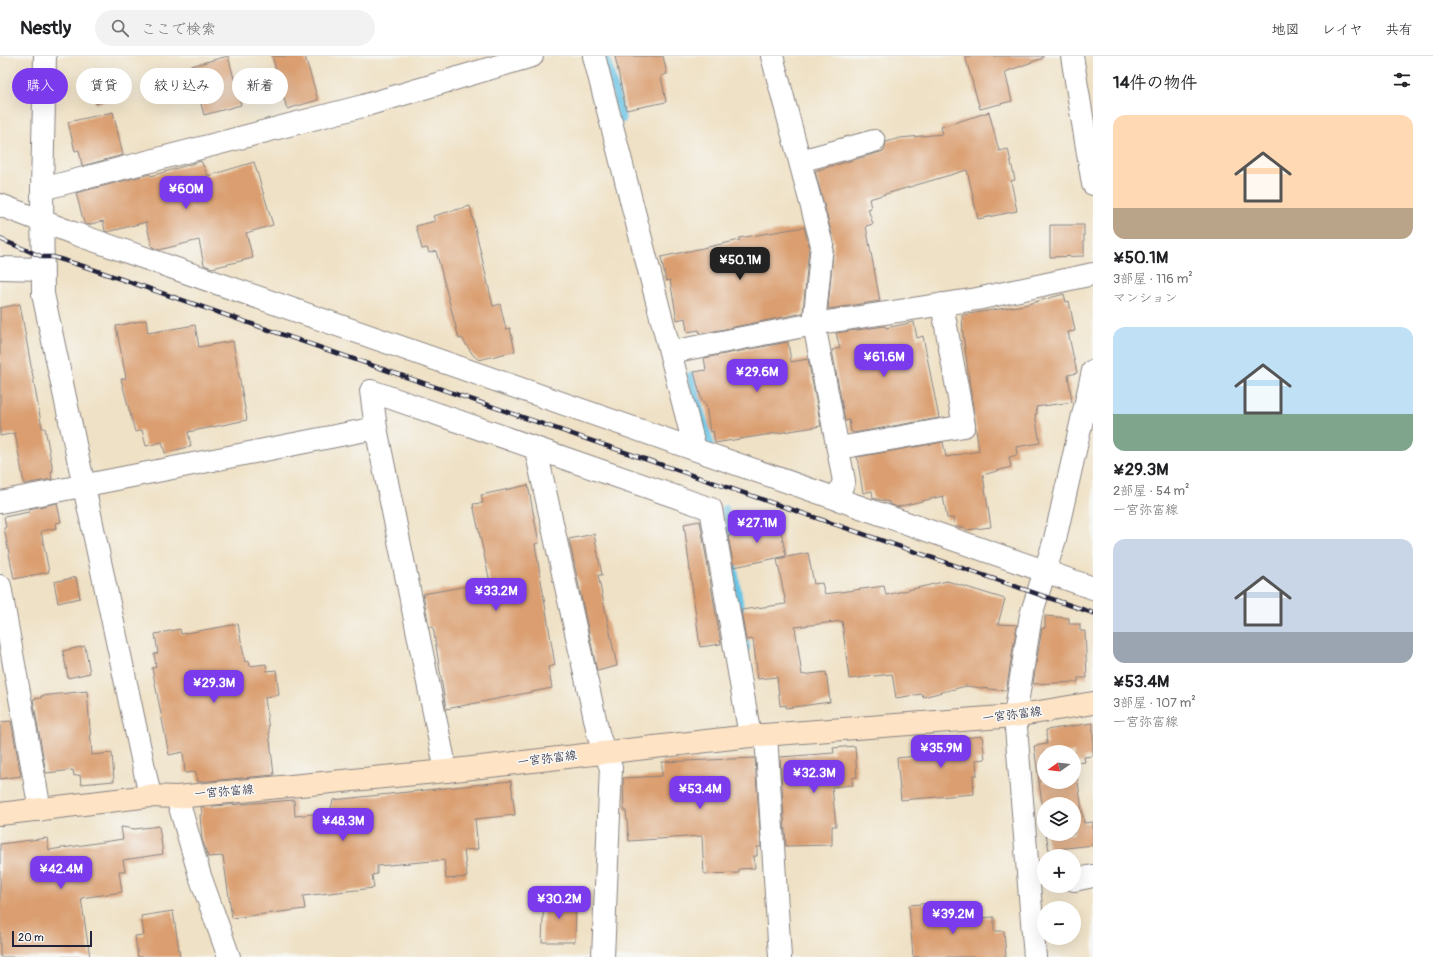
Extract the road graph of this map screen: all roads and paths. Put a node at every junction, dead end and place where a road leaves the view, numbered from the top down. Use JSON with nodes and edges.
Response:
{"nodes":[{"id":1,"x":45,"y":56,"type":"edge"},
{"id":2,"x":532,"y":56,"type":"edge"},
{"id":3,"x":594,"y":56,"type":"edge"},
{"id":4,"x":772,"y":56,"type":"edge"},
{"id":5,"x":1072,"y":56,"type":"edge"},
{"id":6,"x":1086,"y":87,"type":"edge"},
{"id":7,"x":874,"y":141,"type":"dead end"},
{"id":8,"x":800,"y":161,"type":"junction"},
{"id":9,"x":1093,"y":184,"type":"edge"},
{"id":10,"x":42,"y":189,"type":"junction"},
{"id":11,"x":0,"y":204,"type":"edge"},
{"id":12,"x":42,"y":220,"type":"junction"},
{"id":13,"x":0,"y":268,"type":"edge"},
{"id":14,"x":43,"y":269,"type":"junction"},
{"id":15,"x":1093,"y":274,"type":"edge"},
{"id":16,"x":942,"y":304,"type":"junction"},
{"id":17,"x":814,"y":324,"type":"junction"},
{"id":18,"x":671,"y":352,"type":"junction"},
{"id":19,"x":1093,"y":371,"type":"edge"},
{"id":20,"x":376,"y":428,"type":"junction"},
{"id":21,"x":839,"y":448,"type":"junction"},
{"id":22,"x":695,"y":449,"type":"junction"},
{"id":23,"x":536,"y":450,"type":"junction"},
{"id":24,"x":85,"y":485,"type":"junction"},
{"id":25,"x":836,"y":499,"type":"junction"},
{"id":26,"x":0,"y":502,"type":"edge"},
{"id":27,"x":1045,"y":571,"type":"junction"},
{"id":28,"x":0,"y":586,"type":"edge"},
{"id":29,"x":1093,"y":588,"type":"edge"},
{"id":30,"x":1093,"y":704,"type":"edge"},
{"id":31,"x":1015,"y":716,"type":"junction"},
{"id":32,"x":758,"y":736,"type":"junction"},
{"id":33,"x":605,"y":752,"type":"junction"},
{"id":34,"x":446,"y":771,"type":"junction"},
{"id":35,"x":150,"y":796,"type":"junction"},
{"id":36,"x":177,"y":796,"type":"junction"},
{"id":37,"x":40,"y":810,"type":"junction"},
{"id":38,"x":0,"y":814,"type":"edge"},
{"id":39,"x":1037,"y":874,"type":"edge"},
{"id":40,"x":1093,"y":876,"type":"edge"},
{"id":41,"x":1081,"y":879,"type":"edge"},
{"id":42,"x":1039,"y":893,"type":"edge"},
{"id":43,"x":229,"y":957,"type":"edge"},
{"id":44,"x":603,"y":957,"type":"edge"},
{"id":45,"x":780,"y":957,"type":"edge"},
{"id":46,"x":1035,"y":957,"type":"edge"}],
"edges":[{"from":1,"to":10,"type":"street"},
{"from":2,"to":10,"type":"street"},
{"from":3,"to":18,"type":"street"},
{"from":4,"to":8,"type":"street"},
{"from":5,"to":6,"type":"street"},
{"from":6,"to":9,"type":"street"},
{"from":7,"to":8,"type":"street"},
{"from":8,"to":17,"type":"street"},
{"from":10,"to":12,"type":"street"},
{"from":11,"to":12,"type":"street"},
{"from":12,"to":14,"type":"street"},
{"from":12,"to":22,"type":"street"},
{"from":13,"to":14,"type":"street"},
{"from":14,"to":24,"type":"street"},
{"from":15,"to":16,"type":"street"},
{"from":16,"to":17,"type":"street"},
{"from":16,"to":21,"type":"street"},
{"from":17,"to":18,"type":"street"},
{"from":17,"to":21,"type":"street"},
{"from":18,"to":22,"type":"street"},
{"from":19,"to":27,"type":"street"},
{"from":20,"to":23,"type":"street"},
{"from":20,"to":24,"type":"street"},
{"from":20,"to":34,"type":"street"},
{"from":21,"to":25,"type":"street"},
{"from":22,"to":25,"type":"street"},
{"from":23,"to":32,"type":"street"},
{"from":23,"to":33,"type":"street"},
{"from":24,"to":26,"type":"street"},
{"from":24,"to":35,"type":"street"},
{"from":25,"to":27,"type":"street"},
{"from":27,"to":29,"type":"street"},
{"from":27,"to":31,"type":"street"},
{"from":28,"to":37,"type":"street"},
{"from":30,"to":31,"type":"main road","name":"一宮弥富線"},
{"from":31,"to":32,"type":"main road","name":"一宮弥富線"},
{"from":31,"to":39,"type":"street"},
{"from":32,"to":33,"type":"main road","name":"一宮弥富線"},
{"from":32,"to":45,"type":"street"},
{"from":33,"to":34,"type":"main road","name":"一宮弥富線"},
{"from":33,"to":44,"type":"street"},
{"from":34,"to":36,"type":"main road","name":"一宮弥富線"},
{"from":35,"to":36,"type":"main road","name":"一宮弥富線"},
{"from":35,"to":37,"type":"main road","name":"一宮弥富線"},
{"from":36,"to":43,"type":"street"},
{"from":37,"to":38,"type":"main road","name":"一宮弥富線"},
{"from":40,"to":41,"type":"street"},
{"from":42,"to":46,"type":"street"}]}
